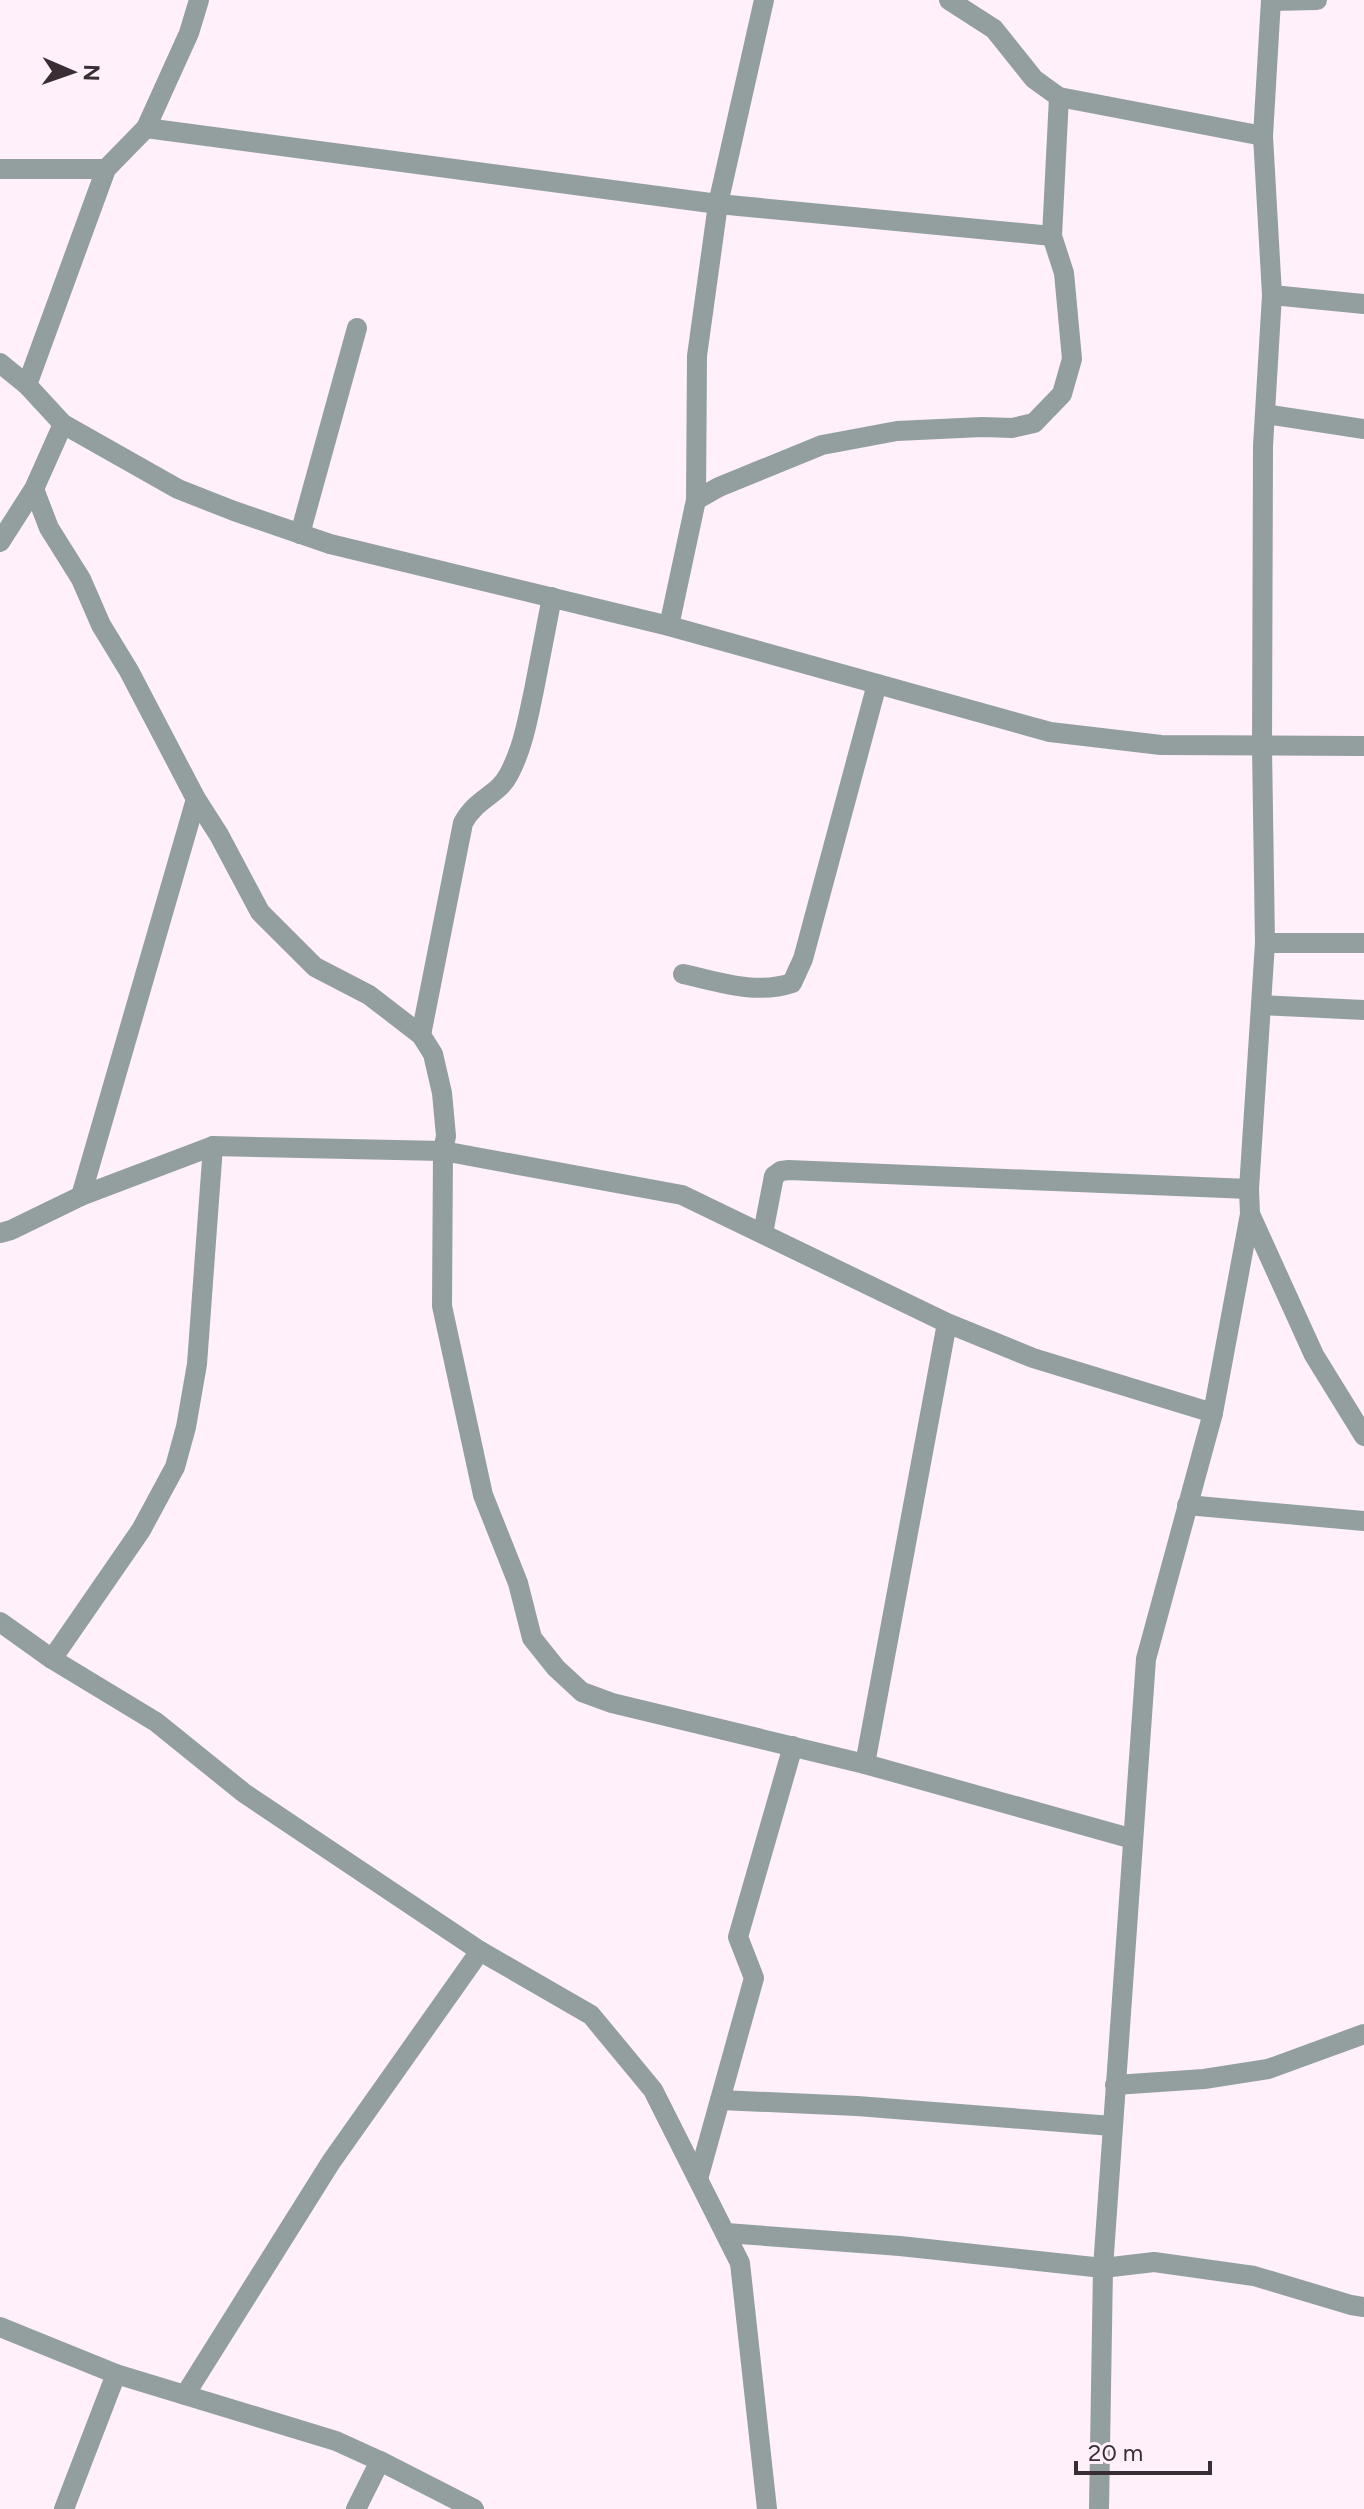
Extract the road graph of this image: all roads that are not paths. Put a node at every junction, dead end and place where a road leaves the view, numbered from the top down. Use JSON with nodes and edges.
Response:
{"nodes":[{"id":1,"x":199,"y":0,"type":"edge"},
{"id":2,"x":764,"y":0,"type":"edge"},
{"id":3,"x":949,"y":0,"type":"edge"},
{"id":4,"x":1317,"y":0,"type":"edge"},
{"id":5,"x":1271,"y":1,"type":"edge"},
{"id":6,"x":1059,"y":97,"type":"junction"},
{"id":7,"x":146,"y":128,"type":"junction"},
{"id":8,"x":1263,"y":136,"type":"junction"},
{"id":9,"x":0,"y":169,"type":"edge"},
{"id":10,"x":106,"y":169,"type":"junction"},
{"id":11,"x":718,"y":204,"type":"junction"},
{"id":12,"x":1052,"y":236,"type":"junction"},
{"id":13,"x":1272,"y":295,"type":"junction"},
{"id":14,"x":1364,"y":304,"type":"edge"},
{"id":15,"x":357,"y":328,"type":"dead end"},
{"id":16,"x":0,"y":363,"type":"edge"},
{"id":17,"x":27,"y":385,"type":"junction"},
{"id":18,"x":1265,"y":414,"type":"junction"},
{"id":19,"x":63,"y":424,"type":"junction"},
{"id":20,"x":1364,"y":429,"type":"edge"},
{"id":21,"x":34,"y":489,"type":"junction"},
{"id":22,"x":696,"y":500,"type":"junction"},
{"id":23,"x":300,"y":534,"type":"junction"},
{"id":24,"x":0,"y":542,"type":"edge"},
{"id":25,"x":552,"y":597,"type":"junction"},
{"id":26,"x":669,"y":626,"type":"junction"},
{"id":27,"x":877,"y":684,"type":"junction"},
{"id":28,"x":1364,"y":746,"type":"edge"},
{"id":29,"x":1262,"y":747,"type":"junction"},
{"id":30,"x":196,"y":799,"type":"junction"},
{"id":31,"x":1265,"y":943,"type":"junction"},
{"id":32,"x":1364,"y":943,"type":"edge"},
{"id":33,"x":683,"y":974,"type":"dead end"},
{"id":34,"x":1262,"y":1005,"type":"junction"},
{"id":35,"x":1364,"y":1010,"type":"edge"},
{"id":36,"x":421,"y":1035,"type":"junction"},
{"id":37,"x":213,"y":1146,"type":"junction"},
{"id":38,"x":443,"y":1151,"type":"junction"},
{"id":39,"x":1249,"y":1189,"type":"junction"},
{"id":40,"x":81,"y":1196,"type":"junction"},
{"id":41,"x":1250,"y":1214,"type":"junction"},
{"id":42,"x":0,"y":1233,"type":"edge"},
{"id":43,"x":763,"y":1233,"type":"junction"},
{"id":44,"x":947,"y":1323,"type":"junction"},
{"id":45,"x":1213,"y":1413,"type":"junction"},
{"id":46,"x":1364,"y":1436,"type":"edge"},
{"id":47,"x":1187,"y":1505,"type":"junction"},
{"id":48,"x":1364,"y":1521,"type":"edge"},
{"id":49,"x":0,"y":1622,"type":"edge"},
{"id":50,"x":52,"y":1659,"type":"junction"},
{"id":51,"x":793,"y":1746,"type":"junction"},
{"id":52,"x":865,"y":1764,"type":"junction"},
{"id":53,"x":1133,"y":1839,"type":"junction"},
{"id":54,"x":480,"y":1951,"type":"junction"},
{"id":55,"x":1364,"y":2034,"type":"edge"},
{"id":56,"x":1115,"y":2085,"type":"junction"},
{"id":57,"x":720,"y":2100,"type":"junction"},
{"id":58,"x":1112,"y":2126,"type":"junction"},
{"id":59,"x":698,"y":2179,"type":"junction"},
{"id":60,"x":726,"y":2233,"type":"junction"},
{"id":61,"x":1103,"y":2268,"type":"junction"},
{"id":62,"x":1364,"y":2307,"type":"edge"},
{"id":63,"x":0,"y":2327,"type":"edge"},
{"id":64,"x":116,"y":2374,"type":"junction"},
{"id":65,"x":185,"y":2395,"type":"junction"},
{"id":66,"x":380,"y":2461,"type":"junction"},
{"id":67,"x":64,"y":2509,"type":"edge"},
{"id":68,"x":356,"y":2509,"type":"edge"},
{"id":69,"x":474,"y":2509,"type":"edge"},
{"id":70,"x":767,"y":2509,"type":"edge"},
{"id":71,"x":1099,"y":2509,"type":"edge"}],
"edges":[{"from":1,"to":7,"type":"street"},
{"from":2,"to":11,"type":"street"},
{"from":3,"to":6,"type":"street"},
{"from":4,"to":5,"type":"street"},
{"from":5,"to":8,"type":"street"},
{"from":6,"to":8,"type":"street"},
{"from":6,"to":12,"type":"street"},
{"from":7,"to":10,"type":"street"},
{"from":7,"to":11,"type":"street"},
{"from":8,"to":13,"type":"street"},
{"from":9,"to":10,"type":"street"},
{"from":10,"to":17,"type":"street"},
{"from":11,"to":12,"type":"street"},
{"from":11,"to":22,"type":"street"},
{"from":12,"to":22,"type":"street"},
{"from":13,"to":14,"type":"street"},
{"from":13,"to":18,"type":"street"},
{"from":15,"to":23,"type":"street"},
{"from":16,"to":17,"type":"street"},
{"from":17,"to":19,"type":"street"},
{"from":18,"to":20,"type":"street"},
{"from":18,"to":29,"type":"street"},
{"from":19,"to":21,"type":"street"},
{"from":19,"to":23,"type":"street"},
{"from":21,"to":24,"type":"street"},
{"from":21,"to":30,"type":"street"},
{"from":22,"to":26,"type":"street"},
{"from":23,"to":25,"type":"street"},
{"from":25,"to":26,"type":"street"},
{"from":25,"to":36,"type":"street"},
{"from":26,"to":27,"type":"street"},
{"from":27,"to":29,"type":"street"},
{"from":27,"to":33,"type":"street"},
{"from":28,"to":29,"type":"street"},
{"from":29,"to":31,"type":"street"},
{"from":30,"to":36,"type":"street"},
{"from":30,"to":40,"type":"street"},
{"from":31,"to":32,"type":"street"},
{"from":31,"to":34,"type":"street"},
{"from":34,"to":35,"type":"street"},
{"from":34,"to":39,"type":"street"},
{"from":36,"to":38,"type":"street"},
{"from":37,"to":38,"type":"street"},
{"from":37,"to":40,"type":"street"},
{"from":37,"to":50,"type":"street"},
{"from":38,"to":43,"type":"street"},
{"from":38,"to":51,"type":"street"},
{"from":39,"to":41,"type":"street"},
{"from":39,"to":43,"type":"street"},
{"from":40,"to":42,"type":"street"},
{"from":41,"to":45,"type":"street"},
{"from":41,"to":46,"type":"street"},
{"from":43,"to":44,"type":"street"},
{"from":44,"to":45,"type":"street"},
{"from":44,"to":52,"type":"street"},
{"from":45,"to":47,"type":"street"},
{"from":47,"to":48,"type":"street"},
{"from":47,"to":53,"type":"street"},
{"from":49,"to":50,"type":"street"},
{"from":50,"to":54,"type":"street"},
{"from":51,"to":52,"type":"street"},
{"from":51,"to":57,"type":"street"},
{"from":52,"to":53,"type":"street"},
{"from":53,"to":56,"type":"street"},
{"from":54,"to":59,"type":"street"},
{"from":54,"to":65,"type":"street"},
{"from":55,"to":56,"type":"street"},
{"from":56,"to":58,"type":"street"},
{"from":57,"to":58,"type":"street"},
{"from":57,"to":59,"type":"street"},
{"from":58,"to":61,"type":"street"},
{"from":59,"to":60,"type":"street"},
{"from":60,"to":61,"type":"street"},
{"from":60,"to":70,"type":"street"},
{"from":61,"to":62,"type":"street"},
{"from":61,"to":71,"type":"street"},
{"from":63,"to":64,"type":"street"},
{"from":64,"to":65,"type":"street"},
{"from":64,"to":67,"type":"street"},
{"from":65,"to":66,"type":"street"},
{"from":66,"to":68,"type":"street"},
{"from":66,"to":69,"type":"street"}]}
